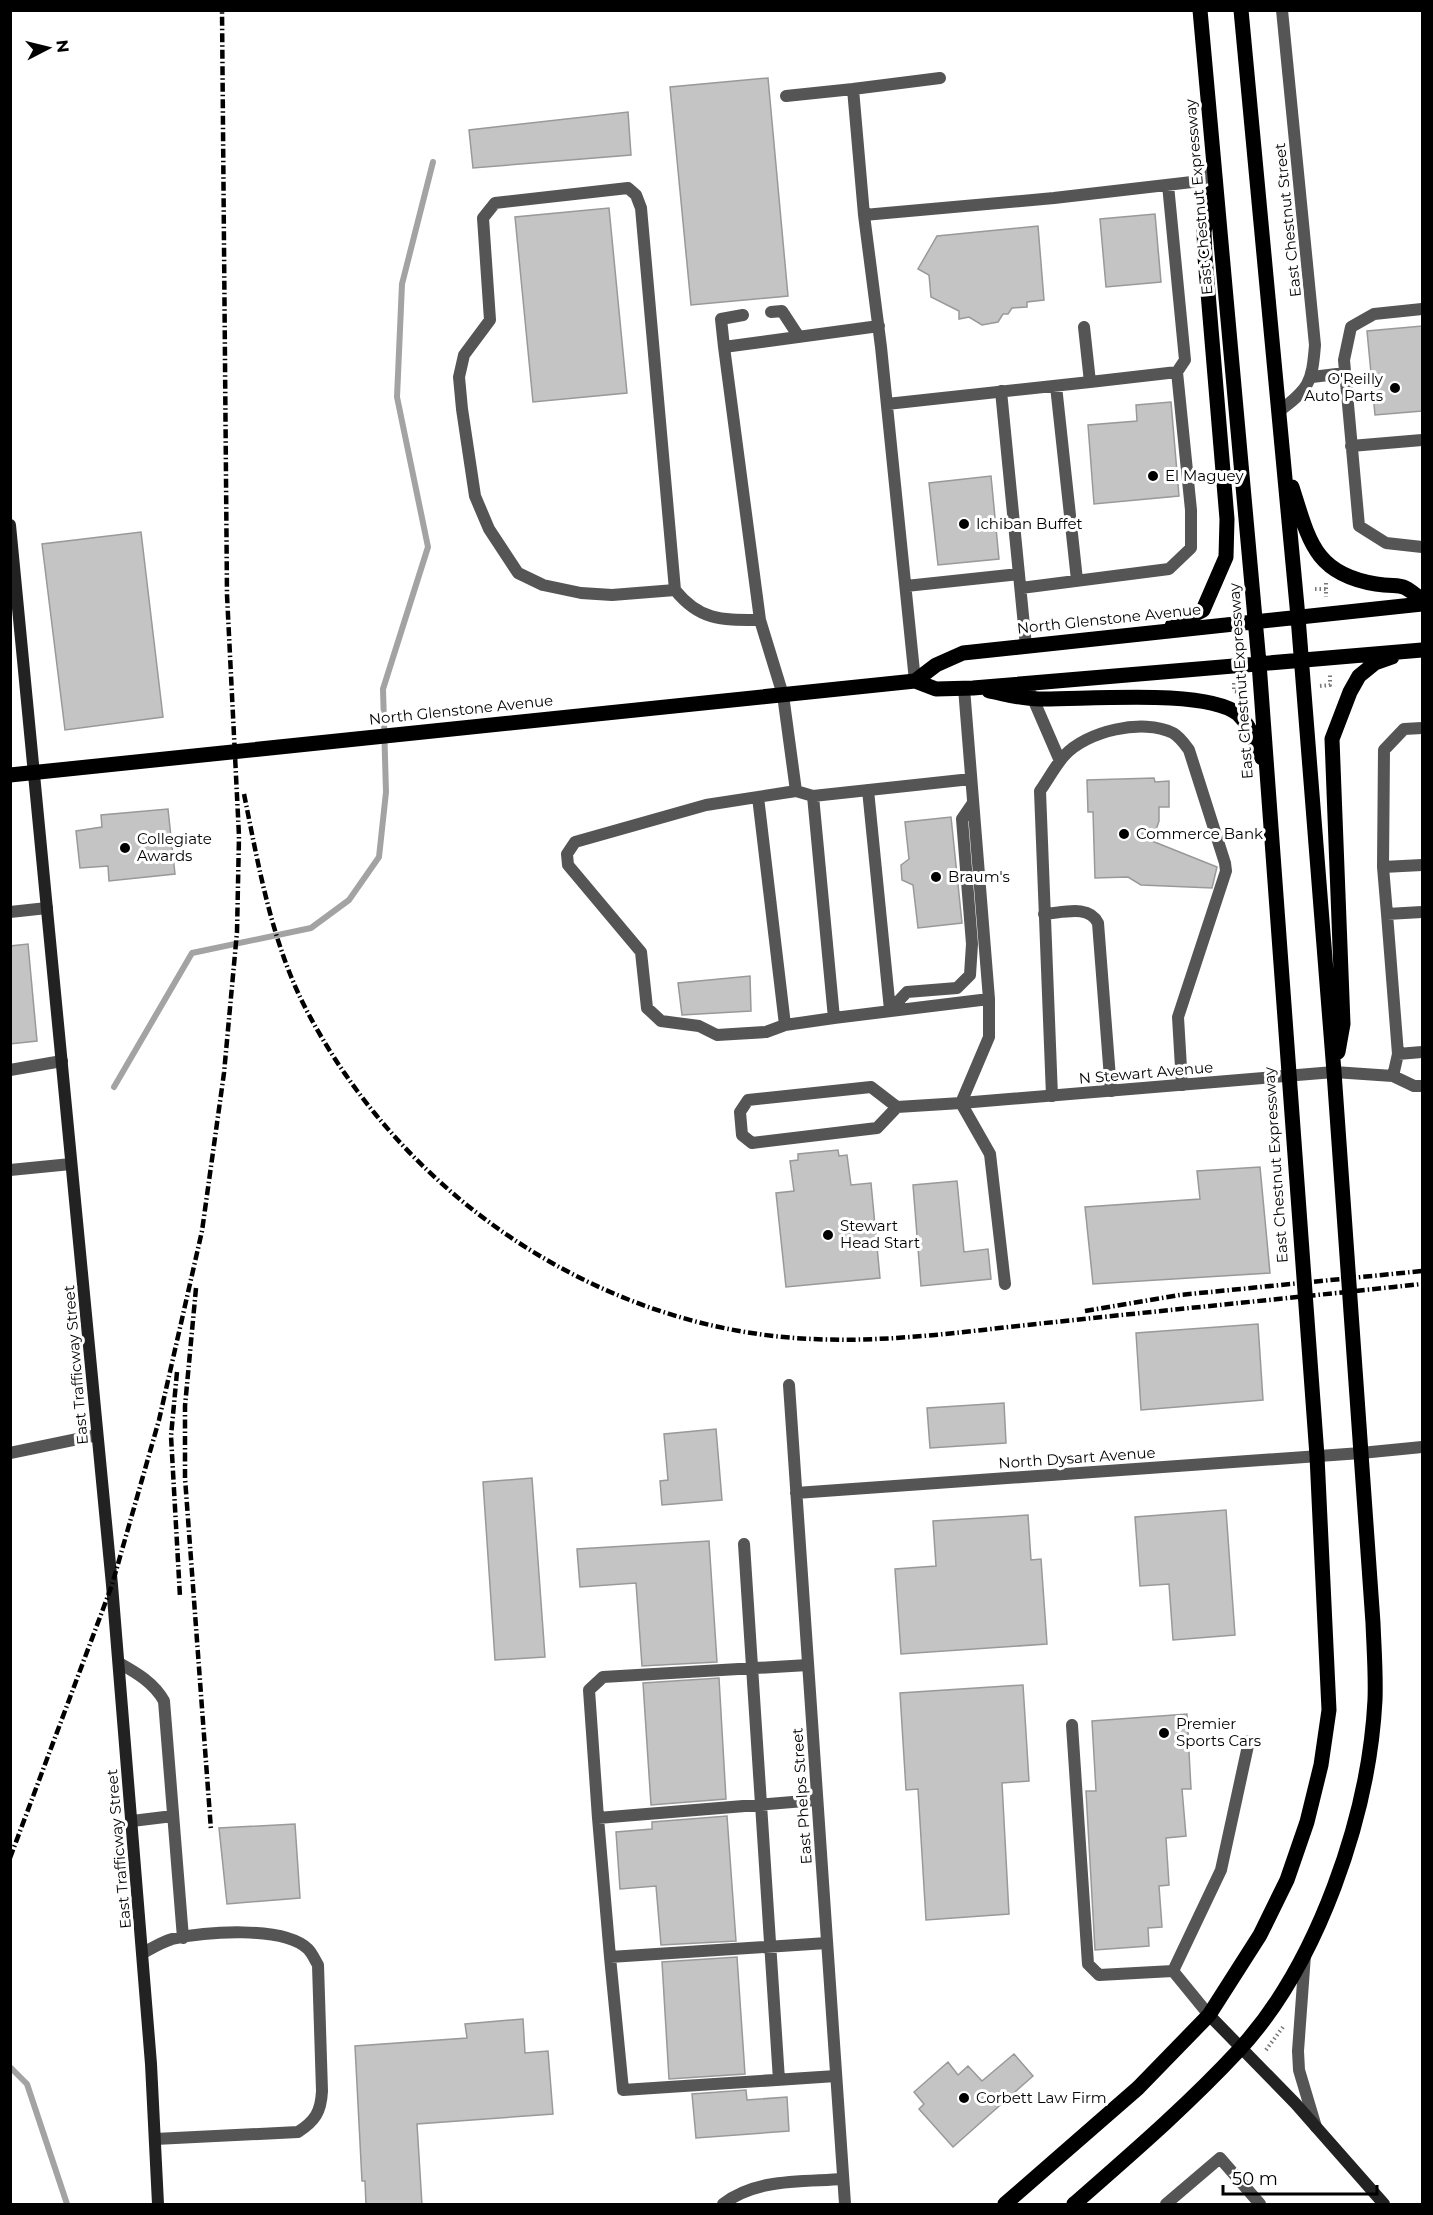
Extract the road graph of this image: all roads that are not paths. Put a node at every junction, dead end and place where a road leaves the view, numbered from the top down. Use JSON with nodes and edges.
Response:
{"nodes":[{"id":1,"x":1200,"y":10,"type":"edge"},
{"id":2,"x":1241,"y":10,"type":"edge"},
{"id":3,"x":1282,"y":10,"type":"edge"},
{"id":4,"x":940,"y":78,"type":"dead end"},
{"id":5,"x":854,"y":89,"type":"junction"},
{"id":6,"x":786,"y":96,"type":"dead end"},
{"id":7,"x":1214,"y":169,"type":"junction"},
{"id":8,"x":1168,"y":185,"type":"junction"},
{"id":9,"x":864,"y":215,"type":"junction"},
{"id":10,"x":1422,"y":309,"type":"edge"},
{"id":11,"x":771,"y":312,"type":"dead end"},
{"id":12,"x":743,"y":315,"type":"dead end"},
{"id":13,"x":879,"y":326,"type":"junction"},
{"id":14,"x":1084,"y":327,"type":"dead end"},
{"id":15,"x":799,"y":336,"type":"junction"},
{"id":16,"x":724,"y":347,"type":"junction"},
{"id":17,"x":1177,"y":372,"type":"junction"},
{"id":18,"x":1345,"y":373,"type":"junction"},
{"id":19,"x":1312,"y":376,"type":"junction"},
{"id":20,"x":1089,"y":382,"type":"junction"},
{"id":21,"x":1056,"y":386,"type":"junction"},
{"id":22,"x":1000,"y":391,"type":"junction"},
{"id":23,"x":887,"y":404,"type":"junction"},
{"id":24,"x":1278,"y":412,"type":"junction"},
{"id":25,"x":1422,"y":440,"type":"edge"},
{"id":26,"x":1352,"y":446,"type":"junction"},
{"id":27,"x":1282,"y":459,"type":"junction"},
{"id":28,"x":10,"y":525,"type":"edge"},
{"id":29,"x":1422,"y":547,"type":"edge"},
{"id":30,"x":1019,"y":574,"type":"junction"},
{"id":31,"x":1077,"y":580,"type":"junction"},
{"id":32,"x":906,"y":586,"type":"junction"},
{"id":33,"x":1021,"y":588,"type":"junction"},
{"id":34,"x":675,"y":590,"type":"junction"},
{"id":35,"x":1422,"y":602,"type":"edge"},
{"id":36,"x":1298,"y":617,"type":"junction"},
{"id":37,"x":760,"y":620,"type":"junction"},
{"id":38,"x":1255,"y":621,"type":"junction"},
{"id":39,"x":1151,"y":633,"type":"junction"},
{"id":40,"x":16,"y":636,"type":"edge"},
{"id":41,"x":1026,"y":646,"type":"junction"},
{"id":42,"x":1422,"y":650,"type":"edge"},
{"id":43,"x":1406,"y":651,"type":"junction"},
{"id":44,"x":1300,"y":662,"type":"junction"},
{"id":45,"x":1259,"y":663,"type":"junction"},
{"id":46,"x":915,"y":681,"type":"junction"},
{"id":47,"x":1029,"y":681,"type":"junction"},
{"id":48,"x":969,"y":688,"type":"junction"},
{"id":49,"x":783,"y":694,"type":"junction"},
{"id":50,"x":1032,"y":699,"type":"junction"},
{"id":51,"x":1422,"y":728,"type":"edge"},
{"id":52,"x":1060,"y":761,"type":"junction"},
{"id":53,"x":1266,"y":769,"type":"junction"},
{"id":54,"x":10,"y":775,"type":"edge"},
{"id":55,"x":971,"y":779,"type":"junction"},
{"id":56,"x":868,"y":790,"type":"junction"},
{"id":57,"x":796,"y":791,"type":"junction"},
{"id":58,"x":813,"y":796,"type":"junction"},
{"id":59,"x":758,"y":797,"type":"junction"},
{"id":60,"x":973,"y":803,"type":"junction"},
{"id":61,"x":1422,"y":865,"type":"edge"},
{"id":62,"x":1383,"y":867,"type":"junction"},
{"id":63,"x":47,"y":908,"type":"junction"},
{"id":64,"x":10,"y":912,"type":"edge"},
{"id":65,"x":1422,"y":912,"type":"edge"},
{"id":66,"x":1044,"y":914,"type":"junction"},
{"id":67,"x":1387,"y":915,"type":"junction"},
{"id":68,"x":989,"y":999,"type":"junction"},
{"id":69,"x":890,"y":1010,"type":"junction"},
{"id":70,"x":834,"y":1018,"type":"junction"},
{"id":71,"x":785,"y":1025,"type":"junction"},
{"id":72,"x":1422,"y":1052,"type":"edge"},
{"id":73,"x":1398,"y":1054,"type":"junction"},
{"id":74,"x":62,"y":1061,"type":"junction"},
{"id":75,"x":10,"y":1070,"type":"edge"},
{"id":76,"x":1334,"y":1072,"type":"junction"},
{"id":77,"x":1288,"y":1076,"type":"junction"},
{"id":78,"x":1393,"y":1076,"type":"junction"},
{"id":79,"x":1182,"y":1085,"type":"junction"},
{"id":80,"x":1422,"y":1086,"type":"edge"},
{"id":81,"x":1112,"y":1091,"type":"junction"},
{"id":82,"x":1052,"y":1096,"type":"junction"},
{"id":83,"x":961,"y":1103,"type":"junction"},
{"id":84,"x":897,"y":1107,"type":"junction"},
{"id":85,"x":72,"y":1164,"type":"junction"},
{"id":86,"x":10,"y":1170,"type":"edge"},
{"id":87,"x":1005,"y":1284,"type":"dead end"},
{"id":88,"x":789,"y":1385,"type":"dead end"},
{"id":89,"x":98,"y":1435,"type":"junction"},
{"id":90,"x":1422,"y":1447,"type":"edge"},
{"id":91,"x":10,"y":1453,"type":"edge"},
{"id":92,"x":1361,"y":1453,"type":"junction"},
{"id":93,"x":1317,"y":1456,"type":"junction"},
{"id":94,"x":796,"y":1493,"type":"junction"},
{"id":95,"x":744,"y":1544,"type":"dead end"},
{"id":96,"x":119,"y":1663,"type":"junction"},
{"id":97,"x":808,"y":1665,"type":"junction"},
{"id":98,"x":752,"y":1668,"type":"junction"},
{"id":99,"x":1072,"y":1725,"type":"dead end"},
{"id":100,"x":1249,"y":1741,"type":"dead end"},
{"id":101,"x":817,"y":1800,"type":"junction"},
{"id":102,"x":760,"y":1805,"type":"junction"},
{"id":103,"x":173,"y":1816,"type":"junction"},
{"id":104,"x":598,"y":1818,"type":"junction"},
{"id":105,"x":132,"y":1821,"type":"junction"},
{"id":106,"x":183,"y":1938,"type":"junction"},
{"id":107,"x":827,"y":1943,"type":"junction"},
{"id":108,"x":771,"y":1947,"type":"junction"},
{"id":109,"x":1306,"y":1948,"type":"junction"},
{"id":110,"x":143,"y":1953,"type":"junction"},
{"id":111,"x":610,"y":1957,"type":"junction"},
{"id":112,"x":1173,"y":1971,"type":"junction"},
{"id":113,"x":1209,"y":2014,"type":"junction"},
{"id":114,"x":1241,"y":2048,"type":"junction"},
{"id":115,"x":836,"y":2076,"type":"junction"},
{"id":116,"x":779,"y":2080,"type":"junction"},
{"id":117,"x":1316,"y":2128,"type":"junction"},
{"id":118,"x":155,"y":2139,"type":"junction"},
{"id":119,"x":843,"y":2179,"type":"junction"},
{"id":120,"x":158,"y":2205,"type":"edge"},
{"id":121,"x":723,"y":2205,"type":"edge"},
{"id":122,"x":845,"y":2205,"type":"edge"},
{"id":123,"x":1005,"y":2205,"type":"edge"},
{"id":124,"x":1074,"y":2205,"type":"edge"},
{"id":125,"x":1166,"y":2205,"type":"edge"},
{"id":126,"x":1260,"y":2205,"type":"edge"},
{"id":127,"x":1384,"y":2205,"type":"edge"}],
"edges":[{"from":1,"to":7,"type":"main road","name":"East Chestnut Expressway"},
{"from":2,"to":24,"type":"main road"},
{"from":3,"to":19,"type":"street","name":"East Chestnut Street"},
{"from":4,"to":5,"type":"street"},
{"from":5,"to":6,"type":"street"},
{"from":5,"to":9,"type":"street"},
{"from":7,"to":8,"type":"street"},
{"from":7,"to":38,"type":"main road","name":"East Chestnut Expressway"},
{"from":7,"to":39,"type":"main road"},
{"from":8,"to":9,"type":"street"},
{"from":8,"to":17,"type":"street"},
{"from":9,"to":13,"type":"street"},
{"from":10,"to":18,"type":"street"},
{"from":11,"to":15,"type":"street"},
{"from":12,"to":16,"type":"street"},
{"from":13,"to":15,"type":"street"},
{"from":13,"to":23,"type":"street"},
{"from":14,"to":20,"type":"street"},
{"from":15,"to":16,"type":"street"},
{"from":16,"to":37,"type":"street"},
{"from":17,"to":20,"type":"street"},
{"from":17,"to":31,"type":"street"},
{"from":18,"to":19,"type":"street"},
{"from":18,"to":26,"type":"street"},
{"from":19,"to":24,"type":"street"},
{"from":20,"to":21,"type":"street"},
{"from":21,"to":22,"type":"street"},
{"from":21,"to":31,"type":"street"},
{"from":22,"to":23,"type":"street"},
{"from":22,"to":30,"type":"street"},
{"from":23,"to":32,"type":"street"},
{"from":24,"to":27,"type":"main road"},
{"from":25,"to":26,"type":"street"},
{"from":26,"to":29,"type":"street"},
{"from":27,"to":35,"type":"main road"},
{"from":27,"to":36,"type":"main road"},
{"from":28,"to":40,"type":"main road","name":"East Trafficway Street"},
{"from":30,"to":32,"type":"street"},
{"from":30,"to":33,"type":"street"},
{"from":31,"to":33,"type":"street"},
{"from":32,"to":46,"type":"street"},
{"from":33,"to":41,"type":"street"},
{"from":34,"to":34,"type":"street"},
{"from":34,"to":37,"type":"street"},
{"from":35,"to":36,"type":"main road","name":"North Glenstone Avenue"},
{"from":36,"to":38,"type":"main road","name":"North Glenstone Avenue"},
{"from":36,"to":44,"type":"main road"},
{"from":37,"to":49,"type":"street"},
{"from":38,"to":39,"type":"main road","name":"North Glenstone Avenue"},
{"from":38,"to":45,"type":"main road","name":"East Chestnut Expressway"},
{"from":39,"to":41,"type":"main road","name":"North Glenstone Avenue"},
{"from":40,"to":63,"type":"main road","name":"East Trafficway Street"},
{"from":41,"to":46,"type":"main road","name":"North Glenstone Avenue"},
{"from":42,"to":43,"type":"main road","name":"North Glenstone Avenue"},
{"from":43,"to":44,"type":"main road","name":"North Glenstone Avenue"},
{"from":43,"to":76,"type":"main road"},
{"from":44,"to":45,"type":"main road","name":"North Glenstone Avenue"},
{"from":44,"to":76,"type":"main road"},
{"from":45,"to":47,"type":"main road","name":"North Glenstone Avenue"},
{"from":45,"to":53,"type":"main road","name":"East Chestnut Expressway"},
{"from":46,"to":48,"type":"main road","name":"North Glenstone Avenue"},
{"from":46,"to":49,"type":"main road","name":"North Glenstone Avenue"},
{"from":47,"to":48,"type":"main road","name":"North Glenstone Avenue"},
{"from":47,"to":50,"type":"street"},
{"from":48,"to":50,"type":"main road"},
{"from":48,"to":55,"type":"street"},
{"from":49,"to":54,"type":"main road","name":"North Glenstone Avenue"},
{"from":49,"to":57,"type":"street"},
{"from":50,"to":52,"type":"street"},
{"from":50,"to":53,"type":"main road"},
{"from":51,"to":62,"type":"street"},
{"from":52,"to":66,"type":"street"},
{"from":52,"to":79,"type":"street"},
{"from":53,"to":77,"type":"main road","name":"East Chestnut Expressway"},
{"from":55,"to":56,"type":"street"},
{"from":55,"to":60,"type":"street"},
{"from":56,"to":58,"type":"street"},
{"from":56,"to":69,"type":"street"},
{"from":57,"to":58,"type":"street"},
{"from":57,"to":59,"type":"street"},
{"from":58,"to":70,"type":"street"},
{"from":59,"to":71,"type":"street"},
{"from":59,"to":71,"type":"street"},
{"from":60,"to":68,"type":"street"},
{"from":60,"to":69,"type":"street"},
{"from":61,"to":62,"type":"street"},
{"from":62,"to":67,"type":"street"},
{"from":63,"to":64,"type":"street"},
{"from":63,"to":74,"type":"main road","name":"East Trafficway Street"},
{"from":65,"to":67,"type":"street"},
{"from":66,"to":81,"type":"street"},
{"from":66,"to":82,"type":"street"},
{"from":67,"to":73,"type":"street"},
{"from":68,"to":69,"type":"street"},
{"from":68,"to":83,"type":"street"},
{"from":69,"to":70,"type":"street"},
{"from":70,"to":71,"type":"street"},
{"from":72,"to":73,"type":"street"},
{"from":73,"to":78,"type":"street"},
{"from":74,"to":75,"type":"street"},
{"from":74,"to":85,"type":"main road","name":"East Trafficway Street"},
{"from":76,"to":77,"type":"street","name":"N Stewart Avenue"},
{"from":76,"to":78,"type":"street","name":"N Stewart Avenue"},
{"from":76,"to":92,"type":"main road"},
{"from":77,"to":79,"type":"street","name":"N Stewart Avenue"},
{"from":77,"to":93,"type":"main road","name":"East Chestnut Expressway"},
{"from":78,"to":80,"type":"street","name":"N Stewart Avenue"},
{"from":79,"to":81,"type":"street","name":"N Stewart Avenue"},
{"from":81,"to":82,"type":"street","name":"N Stewart Avenue"},
{"from":82,"to":83,"type":"street","name":"N Stewart Avenue"},
{"from":83,"to":84,"type":"street","name":"N Stewart Avenue"},
{"from":83,"to":87,"type":"street"},
{"from":84,"to":84,"type":"street"},
{"from":85,"to":86,"type":"street"},
{"from":85,"to":89,"type":"main road","name":"East Trafficway Street"},
{"from":88,"to":94,"type":"street","name":"East Phelps Street"},
{"from":89,"to":91,"type":"street"},
{"from":89,"to":96,"type":"main road","name":"East Trafficway Street"},
{"from":90,"to":92,"type":"street","name":"North Dysart Avenue"},
{"from":92,"to":93,"type":"street","name":"North Dysart Avenue"},
{"from":92,"to":109,"type":"main road"},
{"from":93,"to":94,"type":"street","name":"North Dysart Avenue"},
{"from":93,"to":113,"type":"main road","name":"East Chestnut Expressway"},
{"from":94,"to":97,"type":"street","name":"East Phelps Street"},
{"from":95,"to":98,"type":"street"},
{"from":96,"to":103,"type":"street"},
{"from":96,"to":105,"type":"main road","name":"East Trafficway Street"},
{"from":97,"to":98,"type":"street"},
{"from":97,"to":101,"type":"street","name":"East Phelps Street"},
{"from":98,"to":102,"type":"street"},
{"from":98,"to":104,"type":"street"},
{"from":99,"to":112,"type":"street"},
{"from":100,"to":112,"type":"street"},
{"from":101,"to":102,"type":"street"},
{"from":101,"to":107,"type":"street","name":"East Phelps Street"},
{"from":102,"to":104,"type":"street"},
{"from":102,"to":108,"type":"street"},
{"from":103,"to":105,"type":"street"},
{"from":103,"to":106,"type":"street"},
{"from":104,"to":111,"type":"street"},
{"from":105,"to":110,"type":"main road","name":"East Trafficway Street"},
{"from":106,"to":110,"type":"street"},
{"from":106,"to":118,"type":"street"},
{"from":107,"to":108,"type":"street"},
{"from":107,"to":115,"type":"street","name":"East Phelps Street"},
{"from":108,"to":111,"type":"street"},
{"from":108,"to":116,"type":"street"},
{"from":109,"to":114,"type":"main road"},
{"from":109,"to":117,"type":"street"},
{"from":110,"to":118,"type":"main road","name":"East Trafficway Street"},
{"from":111,"to":116,"type":"street"},
{"from":112,"to":113,"type":"street"},
{"from":113,"to":114,"type":"main road"},
{"from":113,"to":123,"type":"main road","name":"East Chestnut Expressway"},
{"from":114,"to":117,"type":"main road"},
{"from":114,"to":124,"type":"main road"},
{"from":115,"to":116,"type":"street"},
{"from":115,"to":119,"type":"street","name":"East Phelps Street"},
{"from":117,"to":127,"type":"main road"},
{"from":118,"to":120,"type":"main road","name":"East Trafficway Street"},
{"from":119,"to":121,"type":"street"},
{"from":119,"to":122,"type":"street","name":"East Phelps Street"},
{"from":125,"to":126,"type":"street"}]}
